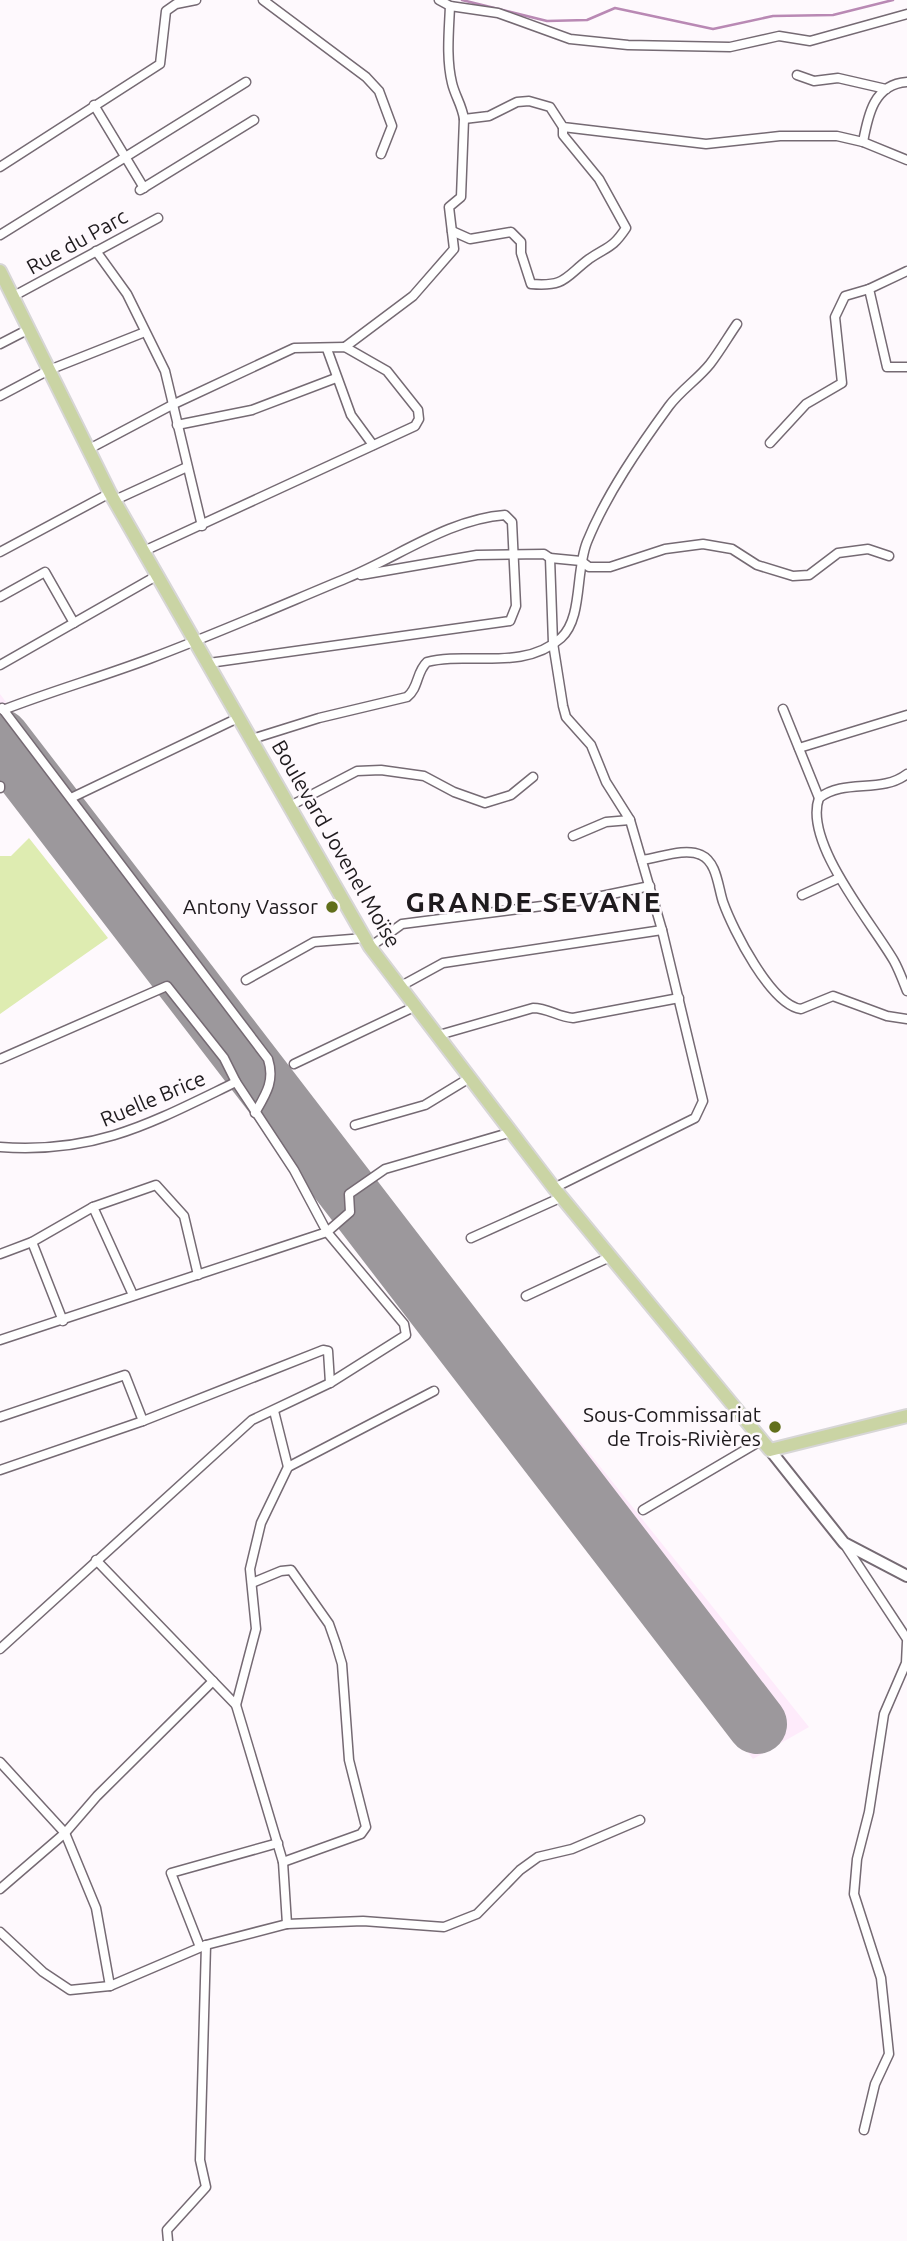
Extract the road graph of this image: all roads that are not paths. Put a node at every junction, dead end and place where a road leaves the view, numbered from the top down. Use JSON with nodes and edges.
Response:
{"nodes":[{"id":1,"x":196,"y":0,"type":"edge"},
{"id":2,"x":263,"y":0,"type":"edge"},
{"id":3,"x":439,"y":0,"type":"edge"},
{"id":4,"x":450,"y":6,"type":"junction"},
{"id":5,"x":907,"y":14,"type":"edge"},
{"id":6,"x":797,"y":75,"type":"dead end"},
{"id":7,"x":246,"y":82,"type":"dead end"},
{"id":8,"x":907,"y":82,"type":"edge"},
{"id":9,"x":886,"y":89,"type":"junction"},
{"id":10,"x":94,"y":104,"type":"junction"},
{"id":11,"x":464,"y":119,"type":"junction"},
{"id":12,"x":254,"y":120,"type":"dead end"},
{"id":13,"x":563,"y":127,"type":"junction"},
{"id":14,"x":863,"y":142,"type":"junction"},
{"id":15,"x":381,"y":154,"type":"dead end"},
{"id":16,"x":125,"y":159,"type":"junction"},
{"id":17,"x":907,"y":160,"type":"edge"},
{"id":18,"x":0,"y":167,"type":"edge"},
{"id":19,"x":158,"y":218,"type":"dead end"},
{"id":20,"x":452,"y":232,"type":"junction"},
{"id":21,"x":0,"y":235,"type":"edge"},
{"id":22,"x":96,"y":251,"type":"junction"},
{"id":23,"x":0,"y":271,"type":"edge"},
{"id":24,"x":907,"y":271,"type":"edge"},
{"id":25,"x":869,"y":289,"type":"junction"},
{"id":26,"x":12,"y":297,"type":"junction"},
{"id":27,"x":737,"y":324,"type":"dead end"},
{"id":28,"x":29,"y":330,"type":"junction"},
{"id":29,"x":145,"y":332,"type":"junction"},
{"id":30,"x":0,"y":344,"type":"edge"},
{"id":31,"x":345,"y":347,"type":"junction"},
{"id":32,"x":327,"y":349,"type":"junction"},
{"id":33,"x":907,"y":367,"type":"edge"},
{"id":34,"x":49,"y":370,"type":"junction"},
{"id":35,"x":336,"y":378,"type":"junction"},
{"id":36,"x":0,"y":396,"type":"edge"},
{"id":37,"x":172,"y":405,"type":"junction"},
{"id":38,"x":177,"y":425,"type":"junction"},
{"id":39,"x":770,"y":443,"type":"dead end"},
{"id":40,"x":373,"y":445,"type":"junction"},
{"id":41,"x":89,"y":449,"type":"junction"},
{"id":42,"x":187,"y":467,"type":"junction"},
{"id":43,"x":113,"y":496,"type":"junction"},
{"id":44,"x":202,"y":526,"type":"junction"},
{"id":45,"x":144,"y":551,"type":"junction"},
{"id":46,"x":0,"y":552,"type":"edge"},
{"id":47,"x":514,"y":554,"type":"junction"},
{"id":48,"x":889,"y":556,"type":"dead end"},
{"id":49,"x":550,"y":558,"type":"junction"},
{"id":50,"x":581,"y":561,"type":"junction"},
{"id":51,"x":158,"y":575,"type":"junction"},
{"id":52,"x":351,"y":577,"type":"junction"},
{"id":53,"x":0,"y":597,"type":"edge"},
{"id":54,"x":74,"y":623,"type":"junction"},
{"id":55,"x":195,"y":639,"type":"junction"},
{"id":56,"x":553,"y":643,"type":"junction"},
{"id":57,"x":209,"y":663,"type":"junction"},
{"id":58,"x":0,"y":665,"type":"edge"},
{"id":59,"x":2,"y":707,"type":"edge"},
{"id":60,"x":783,"y":709,"type":"dead end"},
{"id":61,"x":907,"y":715,"type":"edge"},
{"id":62,"x":240,"y":717,"type":"junction"},
{"id":63,"x":252,"y":739,"type":"junction"},
{"id":64,"x":799,"y":748,"type":"junction"},
{"id":65,"x":907,"y":774,"type":"edge"},
{"id":66,"x":533,"y":777,"type":"dead end"},
{"id":67,"x":71,"y":798,"type":"junction"},
{"id":68,"x":819,"y":798,"type":"junction"},
{"id":69,"x":290,"y":806,"type":"junction"},
{"id":70,"x":630,"y":820,"type":"junction"},
{"id":71,"x":573,"y":836,"type":"dead end"},
{"id":72,"x":642,"y":860,"type":"junction"},
{"id":73,"x":839,"y":878,"type":"junction"},
{"id":74,"x":650,"y":886,"type":"junction"},
{"id":75,"x":802,"y":895,"type":"dead end"},
{"id":76,"x":662,"y":930,"type":"junction"},
{"id":77,"x":367,"y":942,"type":"junction"},
{"id":78,"x":246,"y":980,"type":"dead end"},
{"id":79,"x":401,"y":986,"type":"junction"},
{"id":80,"x":907,"y":991,"type":"edge"},
{"id":81,"x":679,"y":999,"type":"junction"},
{"id":82,"x":416,"y":1006,"type":"junction"},
{"id":83,"x":907,"y":1019,"type":"edge"},
{"id":84,"x":439,"y":1035,"type":"junction"},
{"id":85,"x":0,"y":1059,"type":"edge"},
{"id":86,"x":294,"y":1064,"type":"dead end"},
{"id":87,"x":471,"y":1077,"type":"junction"},
{"id":88,"x":236,"y":1082,"type":"junction"},
{"id":89,"x":256,"y":1113,"type":"junction"},
{"id":90,"x":355,"y":1125,"type":"dead end"},
{"id":91,"x":512,"y":1132,"type":"junction"},
{"id":92,"x":0,"y":1147,"type":"edge"},
{"id":93,"x":558,"y":1192,"type":"junction"},
{"id":94,"x":93,"y":1207,"type":"junction"},
{"id":95,"x":327,"y":1232,"type":"junction"},
{"id":96,"x":471,"y":1238,"type":"dead end"},
{"id":97,"x":32,"y":1242,"type":"junction"},
{"id":98,"x":0,"y":1254,"type":"edge"},
{"id":99,"x":612,"y":1256,"type":"junction"},
{"id":100,"x":198,"y":1275,"type":"junction"},
{"id":101,"x":133,"y":1295,"type":"junction"},
{"id":102,"x":526,"y":1296,"type":"dead end"},
{"id":103,"x":62,"y":1321,"type":"junction"},
{"id":104,"x":0,"y":1340,"type":"edge"},
{"id":105,"x":330,"y":1382,"type":"junction"},
{"id":106,"x":434,"y":1391,"type":"dead end"},
{"id":107,"x":274,"y":1411,"type":"junction"},
{"id":108,"x":907,"y":1416,"type":"edge"},
{"id":109,"x":0,"y":1417,"type":"edge"},
{"id":110,"x":143,"y":1421,"type":"junction"},
{"id":111,"x":766,"y":1445,"type":"junction"},
{"id":112,"x":288,"y":1467,"type":"junction"},
{"id":113,"x":0,"y":1470,"type":"edge"},
{"id":114,"x":643,"y":1510,"type":"dead end"},
{"id":115,"x":844,"y":1543,"type":"junction"},
{"id":116,"x":96,"y":1560,"type":"junction"},
{"id":117,"x":907,"y":1576,"type":"edge"},
{"id":118,"x":251,"y":1583,"type":"junction"},
{"id":119,"x":907,"y":1640,"type":"edge"},
{"id":120,"x":0,"y":1649,"type":"edge"},
{"id":121,"x":213,"y":1681,"type":"junction"},
{"id":122,"x":236,"y":1705,"type":"junction"},
{"id":123,"x":0,"y":1762,"type":"edge"},
{"id":124,"x":640,"y":1820,"type":"dead end"},
{"id":125,"x":65,"y":1833,"type":"junction"},
{"id":126,"x":278,"y":1843,"type":"junction"},
{"id":127,"x":283,"y":1862,"type":"junction"},
{"id":128,"x":0,"y":1889,"type":"edge"},
{"id":129,"x":287,"y":1924,"type":"junction"},
{"id":130,"x":0,"y":1932,"type":"edge"},
{"id":131,"x":203,"y":1946,"type":"junction"},
{"id":132,"x":110,"y":1986,"type":"junction"},
{"id":133,"x":864,"y":2130,"type":"dead end"},
{"id":134,"x":167,"y":2241,"type":"edge"}],
"edges":[{"from":1,"to":10,"type":"street"},
{"from":2,"to":15,"type":"street"},
{"from":3,"to":4,"type":"street"},
{"from":4,"to":5,"type":"street"},
{"from":4,"to":11,"type":"street"},
{"from":6,"to":9,"type":"street"},
{"from":7,"to":16,"type":"street"},
{"from":8,"to":9,"type":"street"},
{"from":9,"to":14,"type":"street"},
{"from":10,"to":16,"type":"street"},
{"from":10,"to":18,"type":"street"},
{"from":11,"to":13,"type":"street"},
{"from":11,"to":20,"type":"street"},
{"from":12,"to":16,"type":"street"},
{"from":13,"to":14,"type":"street"},
{"from":13,"to":20,"type":"street"},
{"from":14,"to":17,"type":"street"},
{"from":16,"to":21,"type":"street"},
{"from":19,"to":22,"type":"street","name":"Rue du Parc"},
{"from":20,"to":31,"type":"street"},
{"from":22,"to":26,"type":"street","name":"Rue du Parc"},
{"from":22,"to":29,"type":"street"},
{"from":23,"to":26,"type":"main road","name":"Boulevard Jovenel Moïse"},
{"from":24,"to":25,"type":"street"},
{"from":25,"to":33,"type":"street"},
{"from":25,"to":39,"type":"street"},
{"from":26,"to":28,"type":"main road","name":"Boulevard Jovenel Moïse"},
{"from":27,"to":50,"type":"street"},
{"from":28,"to":30,"type":"street"},
{"from":28,"to":34,"type":"main road","name":"Boulevard Jovenel Moïse"},
{"from":29,"to":34,"type":"street"},
{"from":29,"to":37,"type":"street"},
{"from":31,"to":32,"type":"street"},
{"from":31,"to":40,"type":"street"},
{"from":32,"to":35,"type":"street"},
{"from":32,"to":37,"type":"street"},
{"from":34,"to":36,"type":"street"},
{"from":34,"to":41,"type":"main road","name":"Boulevard Jovenel Moïse"},
{"from":35,"to":38,"type":"street"},
{"from":35,"to":40,"type":"street"},
{"from":37,"to":38,"type":"street"},
{"from":37,"to":41,"type":"street"},
{"from":38,"to":42,"type":"street"},
{"from":40,"to":44,"type":"street"},
{"from":41,"to":43,"type":"main road","name":"Boulevard Jovenel Moïse"},
{"from":42,"to":43,"type":"street"},
{"from":42,"to":44,"type":"street"},
{"from":43,"to":45,"type":"main road","name":"Boulevard Jovenel Moïse"},
{"from":43,"to":46,"type":"street"},
{"from":44,"to":45,"type":"street"},
{"from":45,"to":51,"type":"main road","name":"Boulevard Jovenel Moïse"},
{"from":47,"to":49,"type":"street"},
{"from":47,"to":52,"type":"street"},
{"from":47,"to":52,"type":"street"},
{"from":47,"to":57,"type":"street"},
{"from":48,"to":50,"type":"street"},
{"from":49,"to":50,"type":"street"},
{"from":49,"to":56,"type":"street"},
{"from":50,"to":56,"type":"street"},
{"from":51,"to":54,"type":"street"},
{"from":51,"to":55,"type":"main road","name":"Boulevard Jovenel Moïse"},
{"from":52,"to":55,"type":"street"},
{"from":53,"to":54,"type":"street"},
{"from":54,"to":58,"type":"street"},
{"from":55,"to":57,"type":"main road","name":"Boulevard Jovenel Moïse"},
{"from":55,"to":59,"type":"street"},
{"from":56,"to":63,"type":"street"},
{"from":56,"to":70,"type":"street"},
{"from":57,"to":62,"type":"main road","name":"Boulevard Jovenel Moïse"},
{"from":59,"to":67,"type":"street"},
{"from":60,"to":64,"type":"street"},
{"from":61,"to":64,"type":"street"},
{"from":62,"to":63,"type":"main road","name":"Boulevard Jovenel Moïse"},
{"from":62,"to":67,"type":"street"},
{"from":63,"to":69,"type":"main road","name":"Boulevard Jovenel Moïse"},
{"from":64,"to":68,"type":"street"},
{"from":65,"to":68,"type":"street"},
{"from":66,"to":69,"type":"street"},
{"from":67,"to":89,"type":"street"},
{"from":68,"to":73,"type":"street"},
{"from":69,"to":77,"type":"main road","name":"Boulevard Jovenel Moïse"},
{"from":70,"to":71,"type":"street"},
{"from":70,"to":72,"type":"street"},
{"from":72,"to":74,"type":"street"},
{"from":72,"to":83,"type":"street"},
{"from":73,"to":75,"type":"street"},
{"from":73,"to":80,"type":"street"},
{"from":74,"to":76,"type":"street"},
{"from":74,"to":77,"type":"street"},
{"from":76,"to":79,"type":"street"},
{"from":76,"to":81,"type":"street"},
{"from":77,"to":78,"type":"street"},
{"from":77,"to":79,"type":"main road","name":"Boulevard Jovenel Moïse"},
{"from":79,"to":82,"type":"main road","name":"Boulevard Jovenel Moïse"},
{"from":81,"to":84,"type":"street"},
{"from":81,"to":93,"type":"street"},
{"from":82,"to":84,"type":"main road","name":"Boulevard Jovenel Moïse"},
{"from":82,"to":86,"type":"street"},
{"from":84,"to":87,"type":"main road","name":"Boulevard Jovenel Moïse"},
{"from":85,"to":88,"type":"street"},
{"from":87,"to":90,"type":"street"},
{"from":87,"to":91,"type":"main road","name":"Boulevard Jovenel Moïse"},
{"from":88,"to":89,"type":"street"},
{"from":88,"to":92,"type":"street","name":"Ruelle Brice"},
{"from":89,"to":95,"type":"street"},
{"from":91,"to":93,"type":"main road","name":"Boulevard Jovenel Moïse"},
{"from":91,"to":95,"type":"street"},
{"from":93,"to":96,"type":"street"},
{"from":93,"to":99,"type":"main road","name":"Boulevard Jovenel Moïse"},
{"from":94,"to":97,"type":"street"},
{"from":94,"to":100,"type":"street"},
{"from":94,"to":101,"type":"street"},
{"from":95,"to":100,"type":"street"},
{"from":95,"to":105,"type":"street"},
{"from":97,"to":98,"type":"street"},
{"from":97,"to":103,"type":"street"},
{"from":99,"to":102,"type":"street"},
{"from":99,"to":111,"type":"main road","name":"Boulevard Jovenel Moïse"},
{"from":100,"to":101,"type":"street"},
{"from":101,"to":103,"type":"street"},
{"from":103,"to":104,"type":"street"},
{"from":105,"to":107,"type":"street"},
{"from":105,"to":110,"type":"street"},
{"from":106,"to":112,"type":"street"},
{"from":107,"to":112,"type":"street"},
{"from":107,"to":116,"type":"street"},
{"from":108,"to":111,"type":"main road"},
{"from":109,"to":110,"type":"street"},
{"from":110,"to":113,"type":"street"},
{"from":111,"to":114,"type":"street"},
{"from":111,"to":115,"type":"main road"},
{"from":112,"to":118,"type":"street"},
{"from":115,"to":117,"type":"main road"},
{"from":115,"to":119,"type":"street"},
{"from":116,"to":120,"type":"street"},
{"from":116,"to":121,"type":"street"},
{"from":118,"to":122,"type":"street"},
{"from":118,"to":127,"type":"street"},
{"from":119,"to":133,"type":"street"},
{"from":121,"to":122,"type":"street"},
{"from":121,"to":125,"type":"street"},
{"from":122,"to":126,"type":"street"},
{"from":123,"to":125,"type":"street"},
{"from":124,"to":129,"type":"street"},
{"from":125,"to":128,"type":"street"},
{"from":125,"to":132,"type":"street"},
{"from":126,"to":127,"type":"street"},
{"from":126,"to":131,"type":"street"},
{"from":127,"to":129,"type":"street"},
{"from":129,"to":131,"type":"street"},
{"from":130,"to":132,"type":"street"},
{"from":131,"to":132,"type":"street"},
{"from":131,"to":134,"type":"street"}]}
